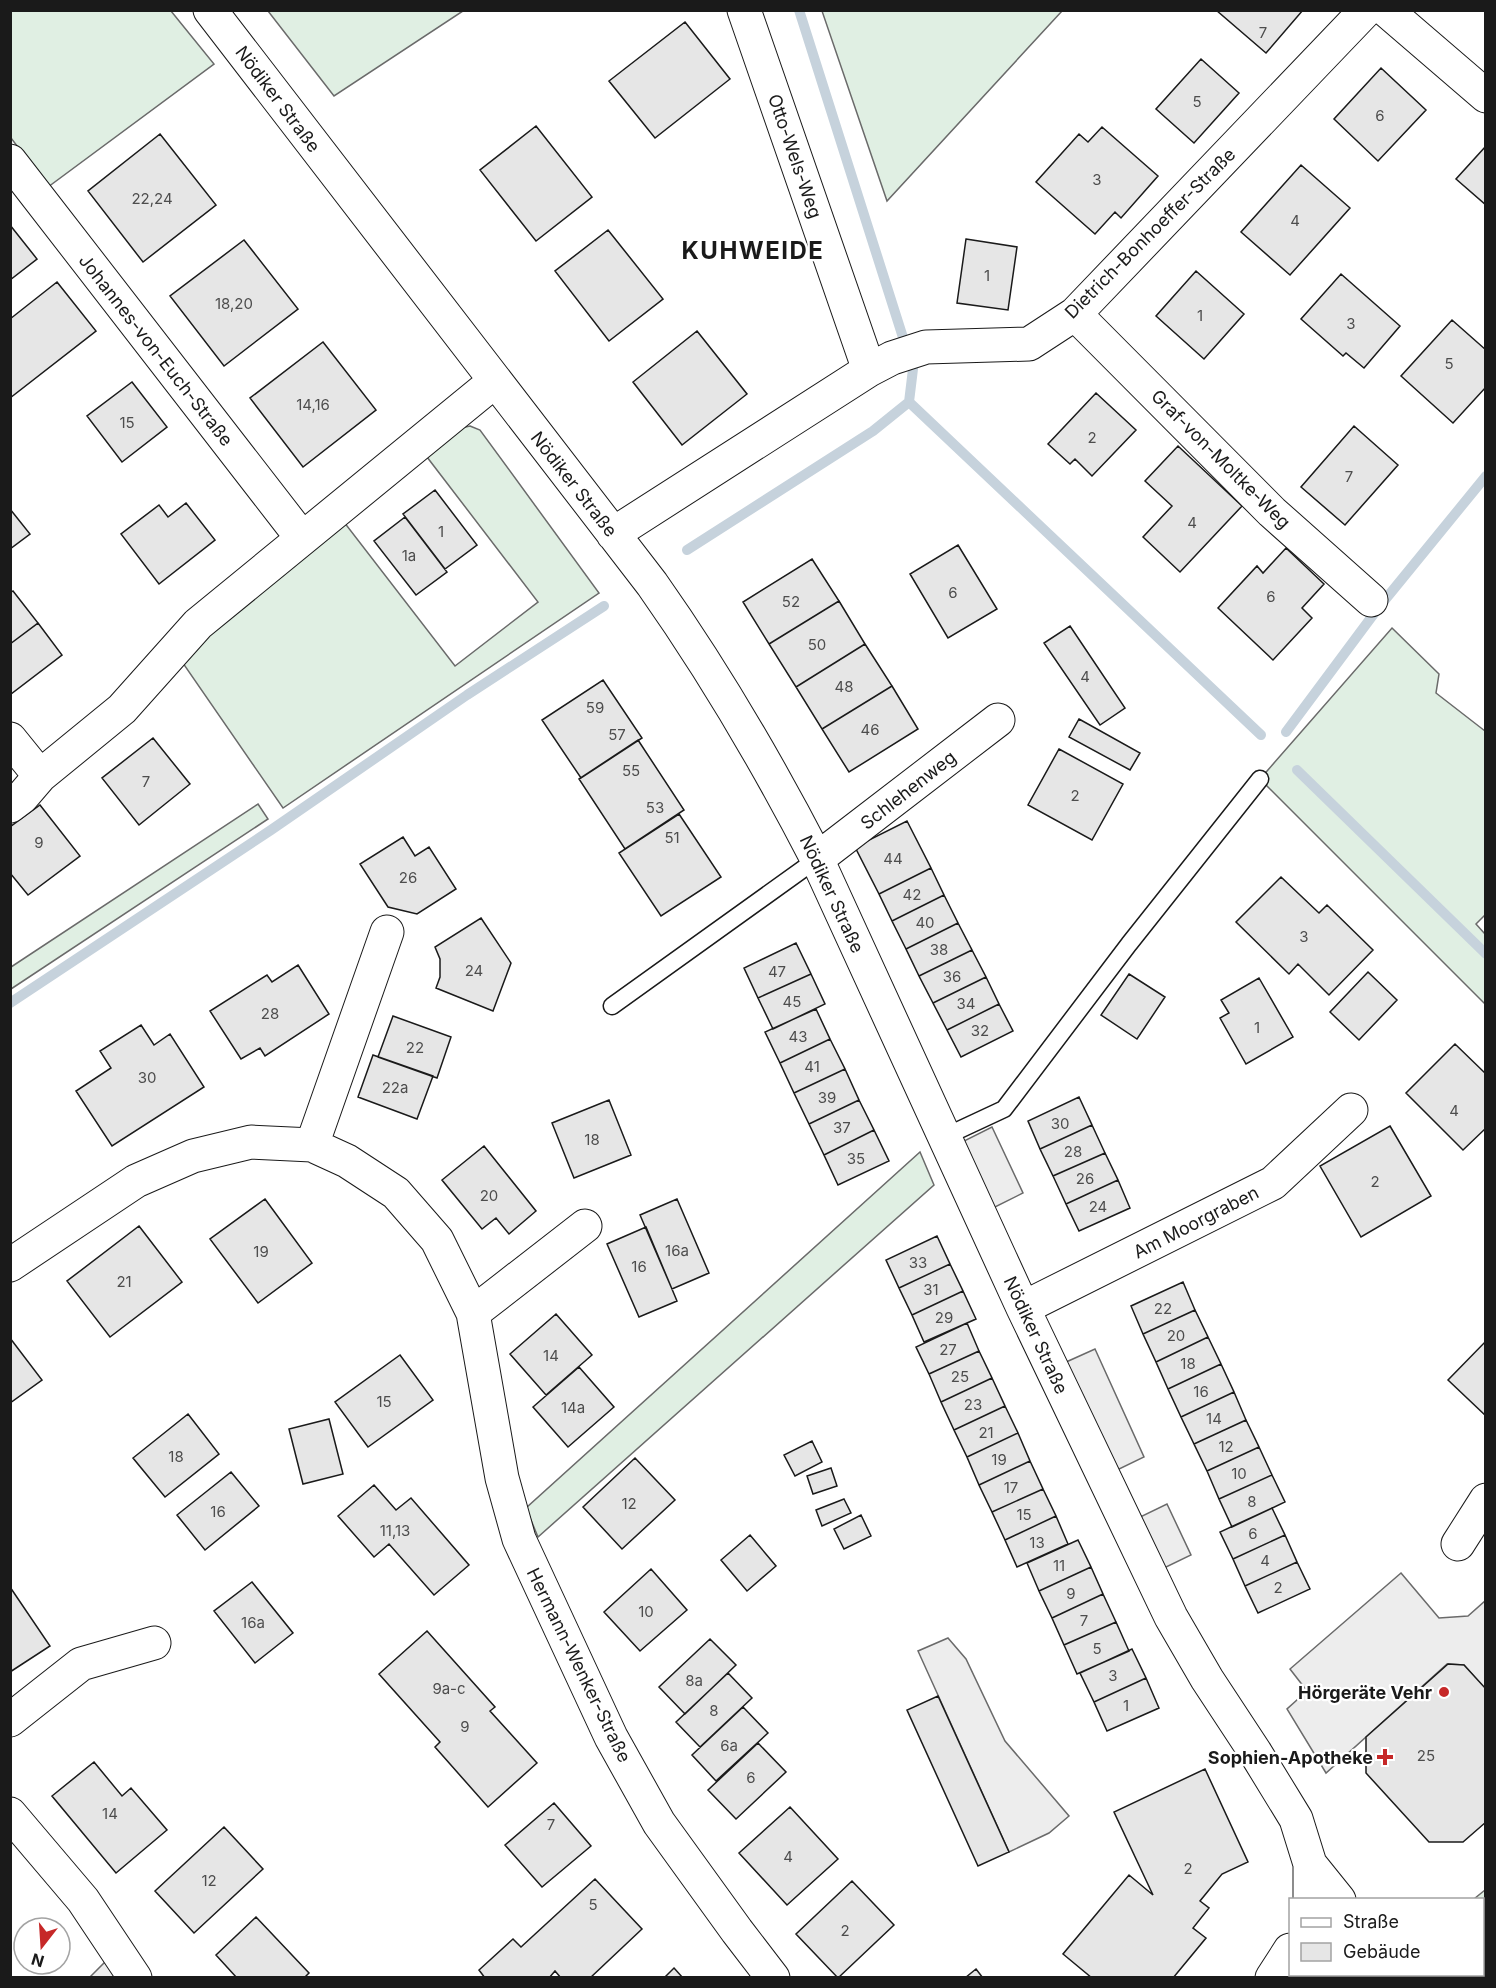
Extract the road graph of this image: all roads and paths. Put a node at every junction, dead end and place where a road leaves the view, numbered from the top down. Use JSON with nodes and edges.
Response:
{"nodes":[{"id":1,"x":210,"y":10,"type":"edge"},
{"id":2,"x":744,"y":10,"type":"edge"},
{"id":3,"x":1366,"y":10,"type":"edge"},
{"id":4,"x":1386,"y":10,"type":"edge"},
{"id":5,"x":1485,"y":96,"type":"edge"},
{"id":6,"x":10,"y":161,"type":"edge"},
{"id":7,"x":1075,"y":314,"type":"junction"},
{"id":8,"x":880,"y":364,"type":"junction"},
{"id":9,"x":495,"y":381,"type":"junction"},
{"id":10,"x":613,"y":534,"type":"junction"},
{"id":11,"x":302,"y":538,"type":"junction"},
{"id":12,"x":1371,"y":600,"type":"dead end"},
{"id":13,"x":998,"y":720,"type":"dead end"},
{"id":14,"x":10,"y":739,"type":"edge"},
{"id":15,"x":40,"y":776,"type":"junction"},
{"id":16,"x":1260,"y":779,"type":"dead end"},
{"id":17,"x":10,"y":806,"type":"edge"},
{"id":18,"x":817,"y":859,"type":"junction"},
{"id":19,"x":387,"y":932,"type":"dead end"},
{"id":20,"x":612,"y":1006,"type":"dead end"},
{"id":21,"x":1352,"y":1110,"type":"dead end"},
{"id":22,"x":944,"y":1137,"type":"junction"},
{"id":23,"x":312,"y":1145,"type":"junction"},
{"id":24,"x":585,"y":1226,"type":"dead end"},
{"id":25,"x":10,"y":1265,"type":"edge"},
{"id":26,"x":1023,"y":1308,"type":"junction"},
{"id":27,"x":474,"y":1313,"type":"junction"},
{"id":28,"x":1485,"y":1500,"type":"edge"},
{"id":29,"x":1458,"y":1544,"type":"dead end"},
{"id":30,"x":154,"y":1643,"type":"dead end"},
{"id":31,"x":10,"y":1720,"type":"edge"},
{"id":32,"x":10,"y":1814,"type":"edge"},
{"id":33,"x":1310,"y":1864,"type":"junction"},
{"id":34,"x":1310,"y":1898,"type":"edge"},
{"id":35,"x":1338,"y":1898,"type":"edge"},
{"id":36,"x":1289,"y":1952,"type":"edge"},
{"id":37,"x":135,"y":1977,"type":"edge"},
{"id":38,"x":773,"y":1977,"type":"edge"},
{"id":39,"x":1272,"y":1977,"type":"edge"}],
"edges":[{"from":1,"to":9,"type":"street","name":"Nödiker Straße"},
{"from":2,"to":8,"type":"street","name":"Otto-Wels-Weg"},
{"from":3,"to":7,"type":"street","name":"Dietrich-Bonhoeffer-Straße"},
{"from":4,"to":5,"type":"street"},
{"from":6,"to":11,"type":"street","name":"Johannes-von-Euch-Straße"},
{"from":7,"to":8,"type":"street","name":"Dietrich-Bonhoeffer-Straße"},
{"from":7,"to":12,"type":"street","name":"Graf-von-Moltke-Weg"},
{"from":8,"to":10,"type":"street","name":"Dietrich-Bonhoeffer-Straße"},
{"from":9,"to":10,"type":"street","name":"Nödiker Straße"},
{"from":9,"to":11,"type":"street"},
{"from":10,"to":18,"type":"street","name":"Nödiker Straße"},
{"from":11,"to":15,"type":"street"},
{"from":13,"to":18,"type":"street","name":"Schlehenweg"},
{"from":14,"to":15,"type":"street"},
{"from":15,"to":17,"type":"street"},
{"from":16,"to":22,"type":"lane"},
{"from":18,"to":20,"type":"lane"},
{"from":18,"to":22,"type":"street","name":"Nödiker Straße"},
{"from":19,"to":23,"type":"street"},
{"from":21,"to":26,"type":"street","name":"Am Moorgraben"},
{"from":22,"to":26,"type":"street","name":"Nödiker Straße"},
{"from":23,"to":25,"type":"street","name":"Hermann-Wenker-Straße"},
{"from":23,"to":27,"type":"street","name":"Hermann-Wenker-Straße"},
{"from":24,"to":27,"type":"street"},
{"from":26,"to":33,"type":"street","name":"Nödiker Straße"},
{"from":27,"to":38,"type":"street","name":"Hermann-Wenker-Straße"},
{"from":28,"to":29,"type":"street"},
{"from":30,"to":31,"type":"street"},
{"from":32,"to":37,"type":"street"},
{"from":33,"to":34,"type":"street"},
{"from":33,"to":35,"type":"street"},
{"from":36,"to":39,"type":"street"}]}
